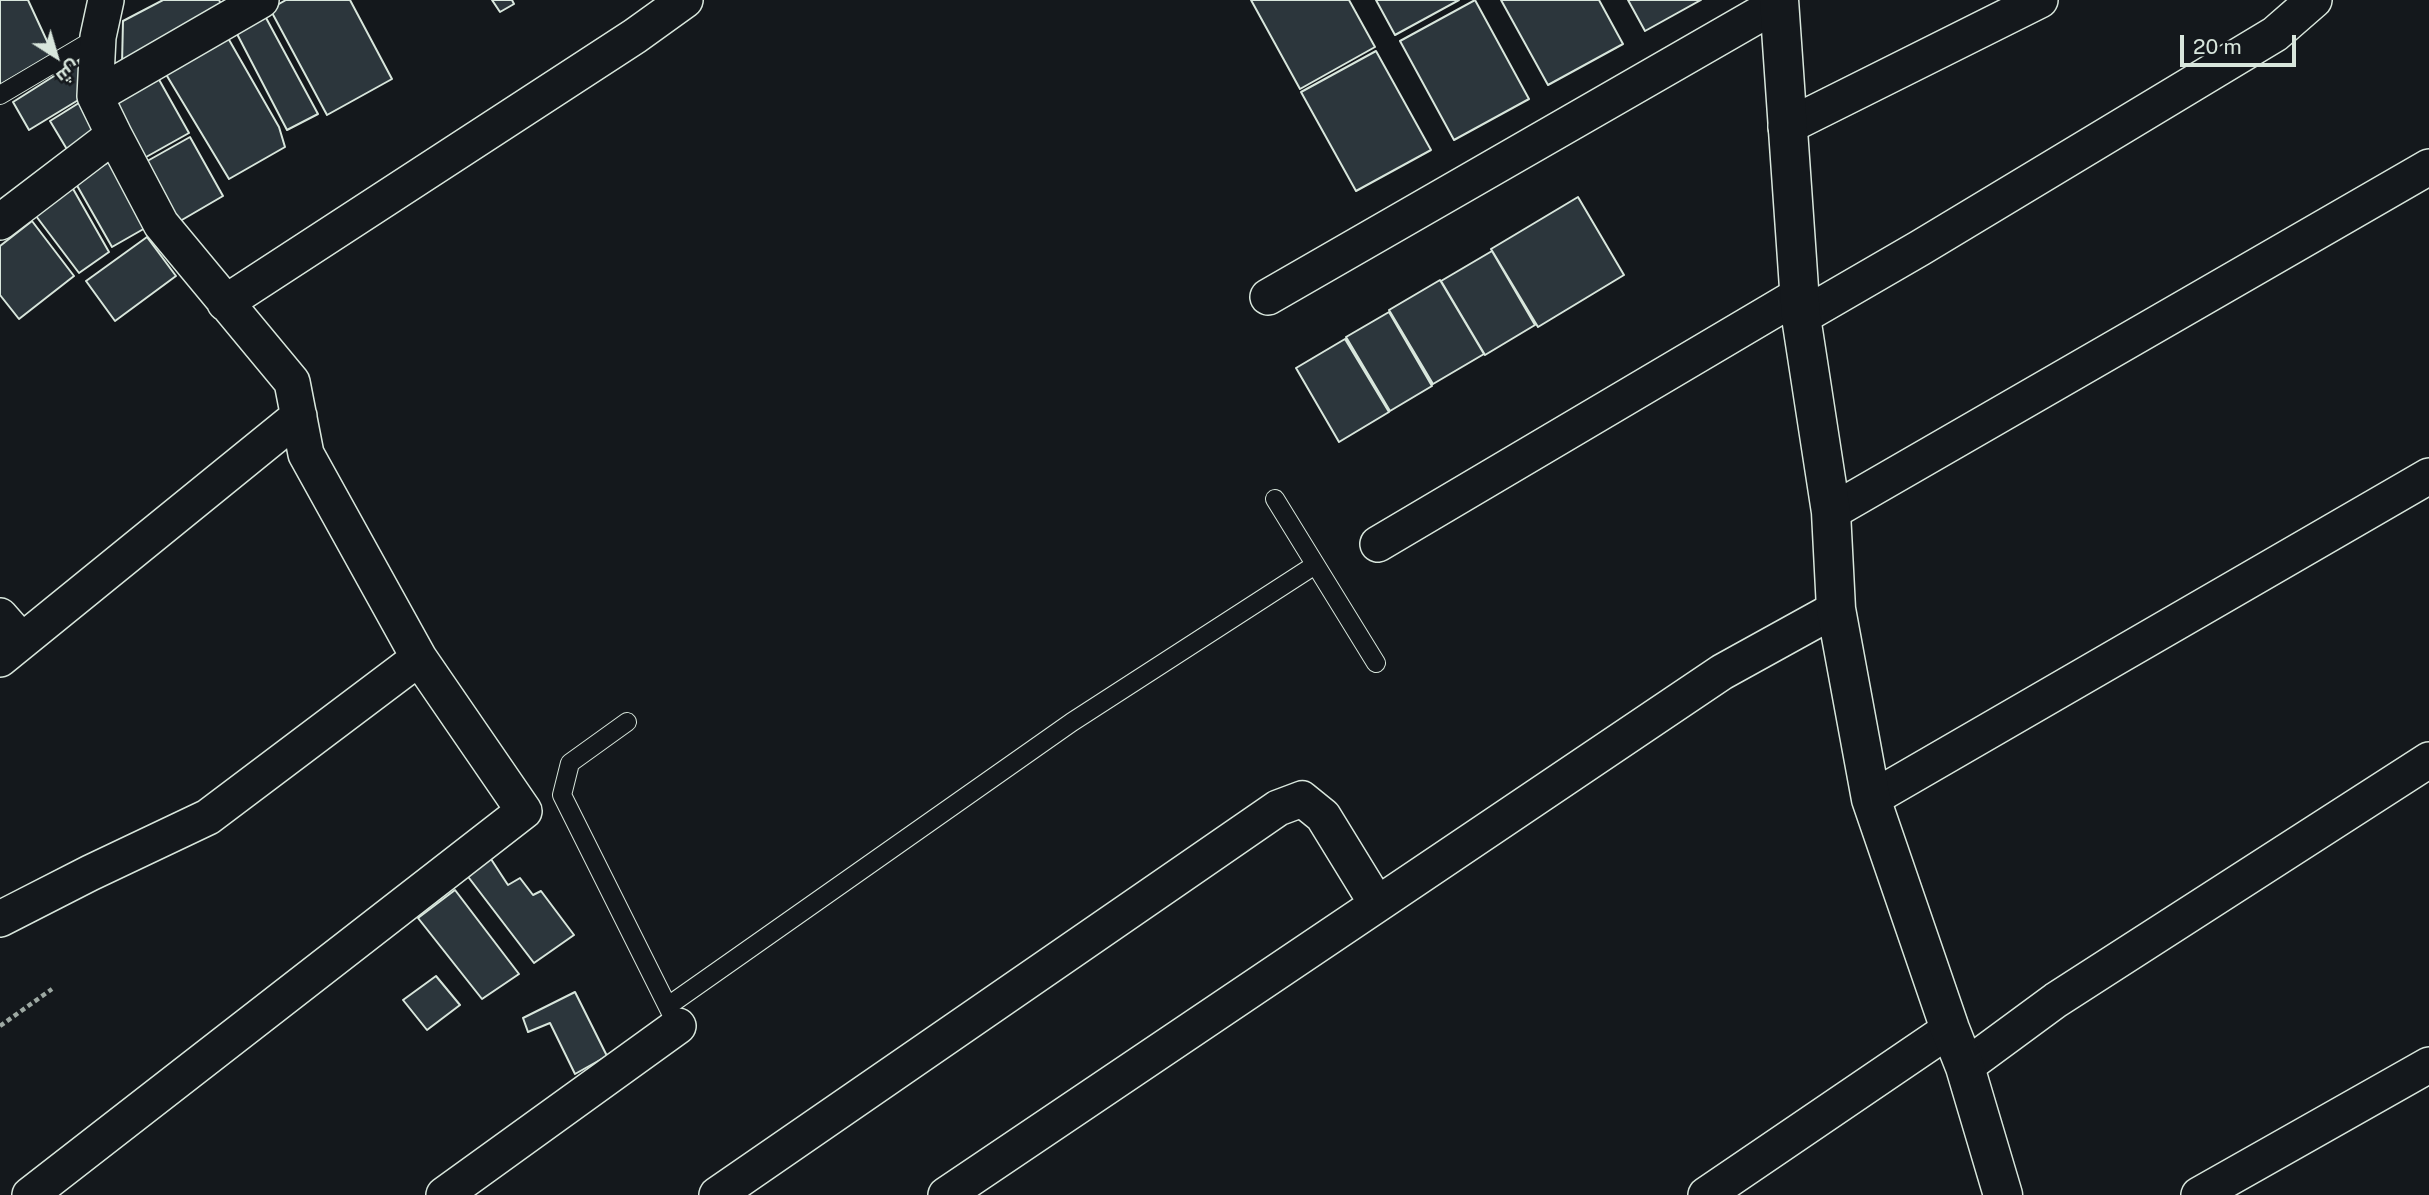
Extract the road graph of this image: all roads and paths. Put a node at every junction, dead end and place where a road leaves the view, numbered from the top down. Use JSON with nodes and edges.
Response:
{"nodes":[{"id":1,"x":106,"y":0,"type":"edge"},
{"id":2,"x":261,"y":0,"type":"edge"},
{"id":3,"x":685,"y":0,"type":"edge"},
{"id":4,"x":2040,"y":0,"type":"edge"},
{"id":5,"x":2314,"y":0,"type":"edge"},
{"id":6,"x":1779,"y":2,"type":"edge"},
{"id":7,"x":98,"y":37,"type":"junction"},
{"id":8,"x":0,"y":95,"type":"edge"},
{"id":9,"x":95,"y":96,"type":"junction"},
{"id":10,"x":1786,"y":127,"type":"junction"},
{"id":11,"x":114,"y":135,"type":"junction"},
{"id":12,"x":2429,"y":167,"type":"edge"},
{"id":13,"x":0,"y":222,"type":"edge"},
{"id":14,"x":1268,"y":297,"type":"dead end"},
{"id":15,"x":225,"y":303,"type":"junction"},
{"id":16,"x":1800,"y":306,"type":"junction"},
{"id":17,"x":299,"y":415,"type":"junction"},
{"id":18,"x":2429,"y":475,"type":"edge"},
{"id":19,"x":1275,"y":499,"type":"dead end"},
{"id":20,"x":1831,"y":512,"type":"junction"},
{"id":21,"x":1378,"y":544,"type":"dead end"},
{"id":22,"x":1315,"y":565,"type":"junction"},
{"id":23,"x":1836,"y":609,"type":"junction"},
{"id":24,"x":7,"y":639,"type":"edge"},
{"id":25,"x":419,"y":658,"type":"junction"},
{"id":26,"x":1376,"y":663,"type":"dead end"},
{"id":27,"x":626,"y":722,"type":"dead end"},
{"id":28,"x":2429,"y":760,"type":"edge"},
{"id":29,"x":1871,"y":799,"type":"junction"},
{"id":30,"x":1377,"y":904,"type":"junction"},
{"id":31,"x":0,"y":919,"type":"edge"},
{"id":32,"x":52,"y":989,"type":"dead end"},
{"id":33,"x":673,"y":1016,"type":"junction"},
{"id":34,"x":0,"y":1026,"type":"edge"},
{"id":35,"x":1950,"y":1029,"type":"junction"},
{"id":36,"x":2429,"y":1065,"type":"edge"},
{"id":37,"x":1965,"y":1067,"type":"junction"},
{"id":38,"x":30,"y":1195,"type":"edge"},
{"id":39,"x":444,"y":1195,"type":"edge"},
{"id":40,"x":717,"y":1195,"type":"edge"},
{"id":41,"x":946,"y":1195,"type":"edge"},
{"id":42,"x":1706,"y":1195,"type":"edge"},
{"id":43,"x":2003,"y":1195,"type":"edge"},
{"id":44,"x":2199,"y":1195,"type":"edge"}],
"edges":[{"from":1,"to":7,"type":"street"},
{"from":2,"to":9,"type":"street"},
{"from":3,"to":15,"type":"street"},
{"from":4,"to":10,"type":"street"},
{"from":5,"to":16,"type":"street"},
{"from":6,"to":10,"type":"street"},
{"from":6,"to":14,"type":"street"},
{"from":7,"to":8,"type":"lane"},
{"from":7,"to":9,"type":"street"},
{"from":9,"to":11,"type":"street"},
{"from":10,"to":16,"type":"street"},
{"from":11,"to":13,"type":"street"},
{"from":11,"to":15,"type":"street"},
{"from":12,"to":20,"type":"street"},
{"from":15,"to":17,"type":"street"},
{"from":16,"to":20,"type":"street"},
{"from":16,"to":21,"type":"street"},
{"from":17,"to":24,"type":"street"},
{"from":17,"to":25,"type":"street"},
{"from":18,"to":29,"type":"street"},
{"from":19,"to":22,"type":"lane"},
{"from":20,"to":23,"type":"street"},
{"from":22,"to":26,"type":"lane"},
{"from":22,"to":33,"type":"lane"},
{"from":23,"to":29,"type":"street"},
{"from":23,"to":30,"type":"street"},
{"from":25,"to":31,"type":"street"},
{"from":25,"to":38,"type":"street"},
{"from":27,"to":33,"type":"lane"},
{"from":28,"to":37,"type":"street"},
{"from":29,"to":35,"type":"street"},
{"from":30,"to":40,"type":"street"},
{"from":30,"to":41,"type":"street"},
{"from":32,"to":34,"type":"path"},
{"from":33,"to":39,"type":"street"},
{"from":35,"to":37,"type":"street"},
{"from":35,"to":42,"type":"street"},
{"from":36,"to":44,"type":"street"},
{"from":37,"to":43,"type":"street"}]}
